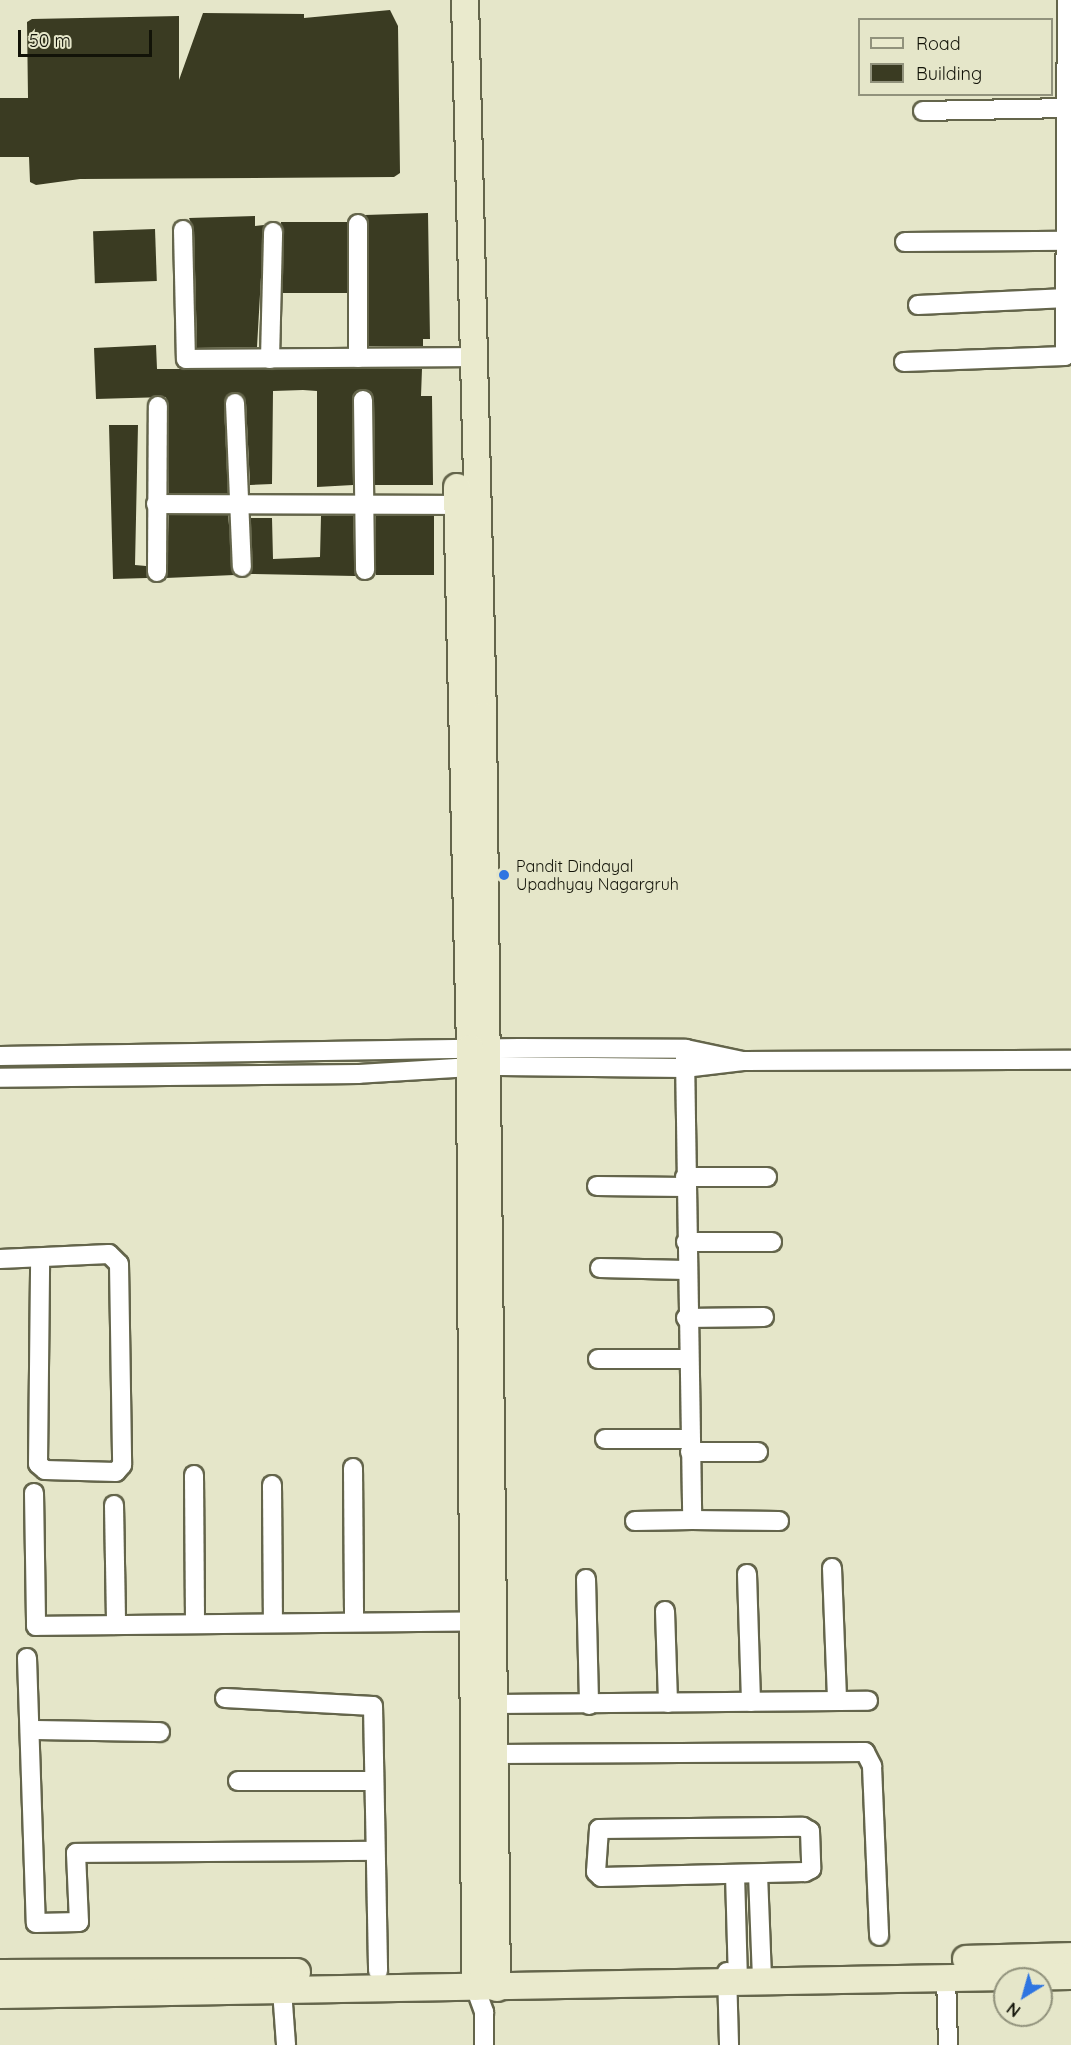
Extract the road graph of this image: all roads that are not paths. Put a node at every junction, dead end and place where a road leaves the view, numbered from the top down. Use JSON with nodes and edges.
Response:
{"nodes":[{"id":1,"x":449,"y":0,"type":"edge"},
{"id":2,"x":465,"y":0,"type":"edge"},
{"id":3,"x":1067,"y":0,"type":"edge"},
{"id":4,"x":1063,"y":39,"type":"edge"},
{"id":5,"x":1069,"y":99,"type":"edge"},
{"id":6,"x":923,"y":111,"type":"dead end"},
{"id":7,"x":1069,"y":221,"type":"edge"},
{"id":8,"x":358,"y":224,"type":"dead end"},
{"id":9,"x":183,"y":231,"type":"dead end"},
{"id":10,"x":273,"y":232,"type":"dead end"},
{"id":11,"x":1068,"y":241,"type":"junction"},
{"id":12,"x":905,"y":242,"type":"dead end"},
{"id":13,"x":1068,"y":289,"type":"edge"},
{"id":14,"x":918,"y":305,"type":"dead end"},
{"id":15,"x":358,"y":358,"type":"junction"},
{"id":16,"x":464,"y":358,"type":"junction"},
{"id":17,"x":270,"y":359,"type":"junction"},
{"id":18,"x":904,"y":362,"type":"dead end"},
{"id":19,"x":363,"y":400,"type":"dead end"},
{"id":20,"x":235,"y":403,"type":"dead end"},
{"id":21,"x":158,"y":406,"type":"dead end"},
{"id":22,"x":240,"y":503,"type":"junction"},
{"id":23,"x":156,"y":504,"type":"junction"},
{"id":24,"x":364,"y":504,"type":"junction"},
{"id":25,"x":466,"y":504,"type":"junction"},
{"id":26,"x":242,"y":567,"type":"dead end"},
{"id":27,"x":365,"y":570,"type":"dead end"},
{"id":28,"x":157,"y":572,"type":"dead end"},
{"id":29,"x":686,"y":1049,"type":"junction"},
{"id":30,"x":0,"y":1056,"type":"edge"},
{"id":31,"x":479,"y":1057,"type":"junction"},
{"id":32,"x":1071,"y":1060,"type":"edge"},
{"id":33,"x":743,"y":1061,"type":"junction"},
{"id":34,"x":684,"y":1068,"type":"junction"},
{"id":35,"x":0,"y":1078,"type":"edge"},
{"id":36,"x":767,"y":1177,"type":"dead end"},
{"id":37,"x":685,"y":1182,"type":"junction"},
{"id":38,"x":597,"y":1186,"type":"dead end"},
{"id":39,"x":686,"y":1242,"type":"junction"},
{"id":40,"x":772,"y":1242,"type":"dead end"},
{"id":41,"x":40,"y":1258,"type":"junction"},
{"id":42,"x":0,"y":1259,"type":"edge"},
{"id":43,"x":600,"y":1268,"type":"dead end"},
{"id":44,"x":686,"y":1270,"type":"junction"},
{"id":45,"x":687,"y":1317,"type":"junction"},
{"id":46,"x":764,"y":1317,"type":"dead end"},
{"id":47,"x":598,"y":1359,"type":"dead end"},
{"id":48,"x":687,"y":1359,"type":"junction"},
{"id":49,"x":605,"y":1438,"type":"dead end"},
{"id":50,"x":690,"y":1446,"type":"junction"},
{"id":51,"x":758,"y":1452,"type":"dead end"},
{"id":52,"x":353,"y":1468,"type":"dead end"},
{"id":53,"x":194,"y":1475,"type":"dead end"},
{"id":54,"x":272,"y":1485,"type":"dead end"},
{"id":55,"x":34,"y":1493,"type":"dead end"},
{"id":56,"x":114,"y":1504,"type":"dead end"},
{"id":57,"x":692,"y":1520,"type":"junction"},
{"id":58,"x":635,"y":1521,"type":"dead end"},
{"id":59,"x":779,"y":1521,"type":"dead end"},
{"id":60,"x":832,"y":1568,"type":"dead end"},
{"id":61,"x":747,"y":1574,"type":"dead end"},
{"id":62,"x":586,"y":1579,"type":"dead end"},
{"id":63,"x":665,"y":1611,"type":"dead end"},
{"id":64,"x":484,"y":1621,"type":"junction"},
{"id":65,"x":354,"y":1622,"type":"junction"},
{"id":66,"x":273,"y":1623,"type":"junction"},
{"id":67,"x":195,"y":1624,"type":"junction"},
{"id":68,"x":116,"y":1625,"type":"junction"},
{"id":69,"x":27,"y":1658,"type":"dead end"},
{"id":70,"x":225,"y":1698,"type":"dead end"},
{"id":71,"x":837,"y":1701,"type":"junction"},
{"id":72,"x":868,"y":1701,"type":"dead end"},
{"id":73,"x":751,"y":1702,"type":"junction"},
{"id":74,"x":668,"y":1703,"type":"junction"},
{"id":75,"x":496,"y":1704,"type":"junction"},
{"id":76,"x":589,"y":1705,"type":"junction"},
{"id":77,"x":30,"y":1730,"type":"junction"},
{"id":78,"x":160,"y":1732,"type":"dead end"},
{"id":79,"x":496,"y":1754,"type":"junction"},
{"id":80,"x":238,"y":1781,"type":"dead end"},
{"id":81,"x":374,"y":1781,"type":"junction"},
{"id":82,"x":374,"y":1851,"type":"junction"},
{"id":83,"x":735,"y":1874,"type":"junction"},
{"id":84,"x":758,"y":1874,"type":"junction"},
{"id":85,"x":879,"y":1936,"type":"dead end"},
{"id":86,"x":1071,"y":1956,"type":"edge"},
{"id":87,"x":378,"y":1971,"type":"junction"},
{"id":88,"x":0,"y":1973,"type":"edge"},
{"id":89,"x":742,"y":1973,"type":"junction"},
{"id":90,"x":1071,"y":1976,"type":"edge"},
{"id":91,"x":946,"y":1977,"type":"junction"},
{"id":92,"x":486,"y":1979,"type":"junction"},
{"id":93,"x":282,"y":1990,"type":"junction"},
{"id":94,"x":0,"y":1995,"type":"edge"},
{"id":95,"x":286,"y":2045,"type":"edge"},
{"id":96,"x":484,"y":2045,"type":"edge"},
{"id":97,"x":729,"y":2045,"type":"edge"},
{"id":98,"x":948,"y":2045,"type":"edge"}],
"edges":[{"from":1,"to":16,"type":"street"},
{"from":2,"to":16,"type":"street"},
{"from":3,"to":4,"type":"street"},
{"from":4,"to":5,"type":"street"},
{"from":5,"to":6,"type":"street"},
{"from":5,"to":7,"type":"street"},
{"from":7,"to":11,"type":"street"},
{"from":8,"to":15,"type":"street"},
{"from":9,"to":17,"type":"street"},
{"from":10,"to":17,"type":"street"},
{"from":11,"to":12,"type":"street"},
{"from":11,"to":13,"type":"street"},
{"from":13,"to":14,"type":"street"},
{"from":13,"to":18,"type":"street"},
{"from":15,"to":16,"type":"street"},
{"from":15,"to":17,"type":"street"},
{"from":16,"to":25,"type":"street"},
{"from":19,"to":24,"type":"street"},
{"from":20,"to":22,"type":"street"},
{"from":21,"to":23,"type":"street"},
{"from":22,"to":23,"type":"street"},
{"from":22,"to":24,"type":"street"},
{"from":22,"to":26,"type":"street"},
{"from":23,"to":28,"type":"street"},
{"from":24,"to":25,"type":"street"},
{"from":24,"to":27,"type":"street"},
{"from":25,"to":31,"type":"street"},
{"from":29,"to":31,"type":"street"},
{"from":29,"to":33,"type":"street"},
{"from":29,"to":34,"type":"street"},
{"from":30,"to":31,"type":"street"},
{"from":31,"to":34,"type":"street"},
{"from":31,"to":35,"type":"street"},
{"from":31,"to":64,"type":"street"},
{"from":32,"to":33,"type":"street"},
{"from":33,"to":34,"type":"street"},
{"from":34,"to":37,"type":"street"},
{"from":36,"to":37,"type":"street"},
{"from":37,"to":38,"type":"street"},
{"from":37,"to":39,"type":"street"},
{"from":39,"to":40,"type":"street"},
{"from":39,"to":44,"type":"street"},
{"from":41,"to":41,"type":"street"},
{"from":41,"to":42,"type":"street"},
{"from":43,"to":44,"type":"street"},
{"from":44,"to":45,"type":"street"},
{"from":45,"to":46,"type":"street"},
{"from":45,"to":48,"type":"street"},
{"from":47,"to":48,"type":"street"},
{"from":48,"to":50,"type":"street"},
{"from":49,"to":50,"type":"street"},
{"from":50,"to":51,"type":"street"},
{"from":50,"to":57,"type":"street"},
{"from":52,"to":65,"type":"street"},
{"from":53,"to":67,"type":"street"},
{"from":54,"to":66,"type":"street"},
{"from":55,"to":68,"type":"street"},
{"from":56,"to":68,"type":"street"},
{"from":57,"to":58,"type":"street"},
{"from":57,"to":59,"type":"street"},
{"from":60,"to":71,"type":"street"},
{"from":61,"to":73,"type":"street"},
{"from":62,"to":76,"type":"street"},
{"from":63,"to":74,"type":"street"},
{"from":64,"to":65,"type":"street"},
{"from":64,"to":75,"type":"street"},
{"from":64,"to":92,"type":"street"},
{"from":65,"to":66,"type":"street"},
{"from":66,"to":67,"type":"street"},
{"from":67,"to":68,"type":"street"},
{"from":69,"to":77,"type":"street"},
{"from":70,"to":81,"type":"street"},
{"from":71,"to":72,"type":"street"},
{"from":71,"to":73,"type":"street"},
{"from":73,"to":74,"type":"street"},
{"from":74,"to":76,"type":"street"},
{"from":75,"to":76,"type":"street"},
{"from":75,"to":79,"type":"street"},
{"from":77,"to":78,"type":"street"},
{"from":77,"to":82,"type":"street"},
{"from":79,"to":85,"type":"street"},
{"from":79,"to":92,"type":"street"},
{"from":80,"to":81,"type":"street"},
{"from":81,"to":82,"type":"street"},
{"from":82,"to":87,"type":"street"},
{"from":83,"to":84,"type":"street"},
{"from":83,"to":84,"type":"street"},
{"from":83,"to":89,"type":"street"},
{"from":84,"to":89,"type":"street"},
{"from":86,"to":89,"type":"street"},
{"from":87,"to":88,"type":"street"},
{"from":87,"to":92,"type":"street"},
{"from":89,"to":91,"type":"street"},
{"from":89,"to":92,"type":"street"},
{"from":89,"to":97,"type":"street"},
{"from":90,"to":91,"type":"street"},
{"from":91,"to":98,"type":"street"},
{"from":92,"to":93,"type":"street"},
{"from":92,"to":96,"type":"street"},
{"from":93,"to":94,"type":"street"},
{"from":93,"to":95,"type":"street"}]}
